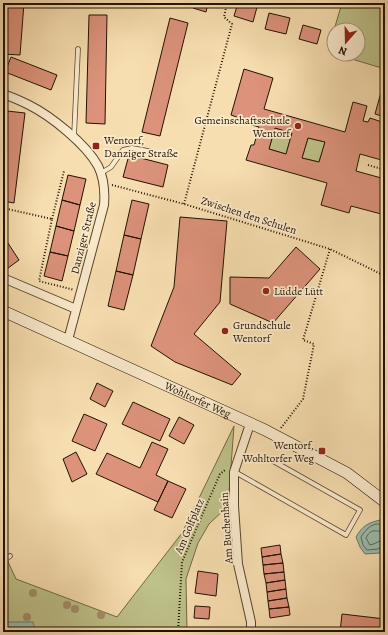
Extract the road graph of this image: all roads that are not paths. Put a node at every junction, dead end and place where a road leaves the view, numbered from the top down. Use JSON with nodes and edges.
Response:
{"nodes":[{"id":1,"x":78,"y":48,"type":"dead end"},
{"id":2,"x":5,"y":95,"type":"edge"},
{"id":3,"x":74,"y":137,"type":"junction"},
{"id":4,"x":153,"y":152,"type":"dead end"},
{"id":5,"x":100,"y":173,"type":"junction"},
{"id":6,"x":3,"y":278,"type":"edge"},
{"id":7,"x":76,"y":309,"type":"junction"},
{"id":8,"x":3,"y":311,"type":"edge"},
{"id":9,"x":68,"y":340,"type":"junction"},
{"id":10,"x":250,"y":424,"type":"junction"},
{"id":11,"x":266,"y":457,"type":"dead end"},
{"id":12,"x":234,"y":472,"type":"junction"},
{"id":13,"x":385,"y":502,"type":"edge"},
{"id":14,"x":10,"y":556,"type":"dead end"},
{"id":15,"x":3,"y":561,"type":"edge"},
{"id":16,"x":251,"y":632,"type":"edge"}],
"edges":[{"from":1,"to":3,"type":"lane"},
{"from":2,"to":3,"type":"street","name":"Danziger Straße"},
{"from":3,"to":5,"type":"street","name":"Danziger Straße"},
{"from":4,"to":5,"type":"lane"},
{"from":5,"to":7,"type":"street","name":"Danziger Straße"},
{"from":6,"to":7,"type":"street"},
{"from":7,"to":9,"type":"street","name":"Danziger Straße"},
{"from":8,"to":9,"type":"main road","name":"Wohltorfer Weg"},
{"from":9,"to":10,"type":"main road","name":"Wohltorfer Weg"},
{"from":10,"to":12,"type":"street","name":"Am Buchenhain"},
{"from":10,"to":13,"type":"main road","name":"Wohltorfer Weg"},
{"from":11,"to":12,"type":"lane"},
{"from":12,"to":16,"type":"street","name":"Am Buchenhain"},
{"from":14,"to":15,"type":"lane"}]}
